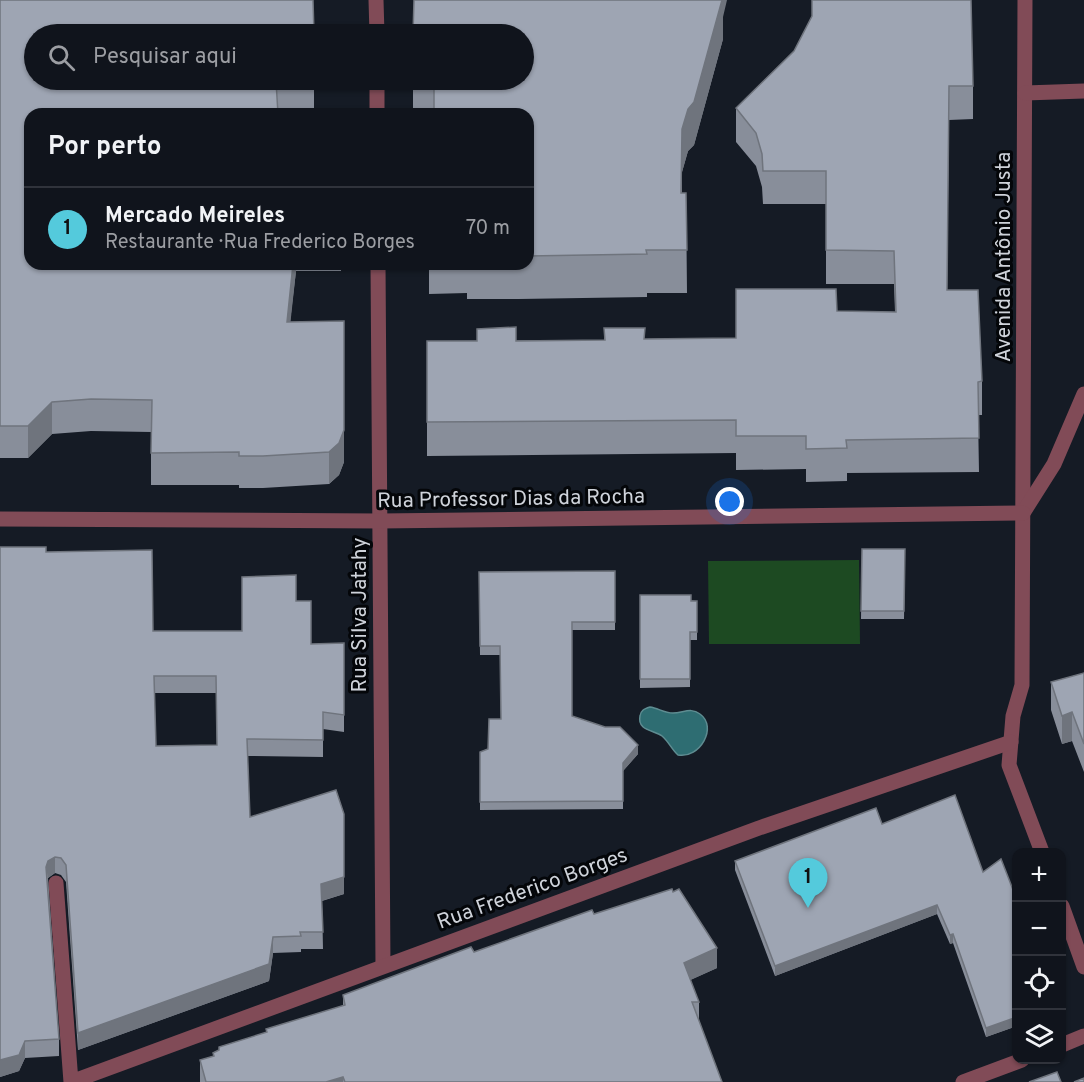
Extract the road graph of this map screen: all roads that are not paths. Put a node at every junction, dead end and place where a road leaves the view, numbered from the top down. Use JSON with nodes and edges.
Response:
{"nodes":[{"id":1,"x":376,"y":0,"type":"edge"},
{"id":2,"x":1025,"y":0,"type":"edge"},
{"id":3,"x":377,"y":24,"type":"edge"},
{"id":4,"x":377,"y":90,"type":"edge"},
{"id":5,"x":1084,"y":91,"type":"edge"},
{"id":6,"x":1025,"y":93,"type":"junction"},
{"id":7,"x":377,"y":108,"type":"edge"},
{"id":8,"x":378,"y":270,"type":"edge"},
{"id":9,"x":1084,"y":394,"type":"edge"},
{"id":10,"x":1023,"y":513,"type":"junction"},
{"id":11,"x":0,"y":519,"type":"edge"},
{"id":12,"x":380,"y":521,"type":"junction"},
{"id":13,"x":1011,"y":742,"type":"junction"},
{"id":14,"x":1041,"y":848,"type":"edge"},
{"id":15,"x":56,"y":883,"type":"dead end"},
{"id":16,"x":1066,"y":917,"type":"edge"},
{"id":17,"x":383,"y":965,"type":"junction"},
{"id":18,"x":1084,"y":967,"type":"edge"},
{"id":19,"x":1084,"y":1036,"type":"edge"},
{"id":20,"x":1066,"y":1043,"type":"edge"},
{"id":21,"x":1012,"y":1063,"type":"edge"},
{"id":22,"x":71,"y":1082,"type":"edge"},
{"id":23,"x":963,"y":1082,"type":"edge"}],
"edges":[{"from":1,"to":3,"type":"street"},
{"from":2,"to":6,"type":"street","name":"Avenida Antônio Justa"},
{"from":4,"to":7,"type":"street"},
{"from":5,"to":6,"type":"street"},
{"from":6,"to":10,"type":"street","name":"Avenida Antônio Justa"},
{"from":8,"to":12,"type":"street","name":"Rua Silva Jatahy"},
{"from":9,"to":10,"type":"street"},
{"from":10,"to":12,"type":"street","name":"Rua Professor Dias da Rocha"},
{"from":10,"to":13,"type":"street","name":"Avenida Antônio Justa"},
{"from":11,"to":12,"type":"street","name":"Rua Professor Dias da Rocha"},
{"from":12,"to":17,"type":"street","name":"Rua Silva Jatahy"},
{"from":13,"to":14,"type":"street","name":"Avenida Antônio Justa"},
{"from":13,"to":17,"type":"street","name":"Rua Frederico Borges"},
{"from":15,"to":22,"type":"street"},
{"from":16,"to":18,"type":"street"},
{"from":17,"to":22,"type":"street","name":"Rua Frederico Borges"},
{"from":19,"to":20,"type":"street"},
{"from":21,"to":23,"type":"street"}]}
